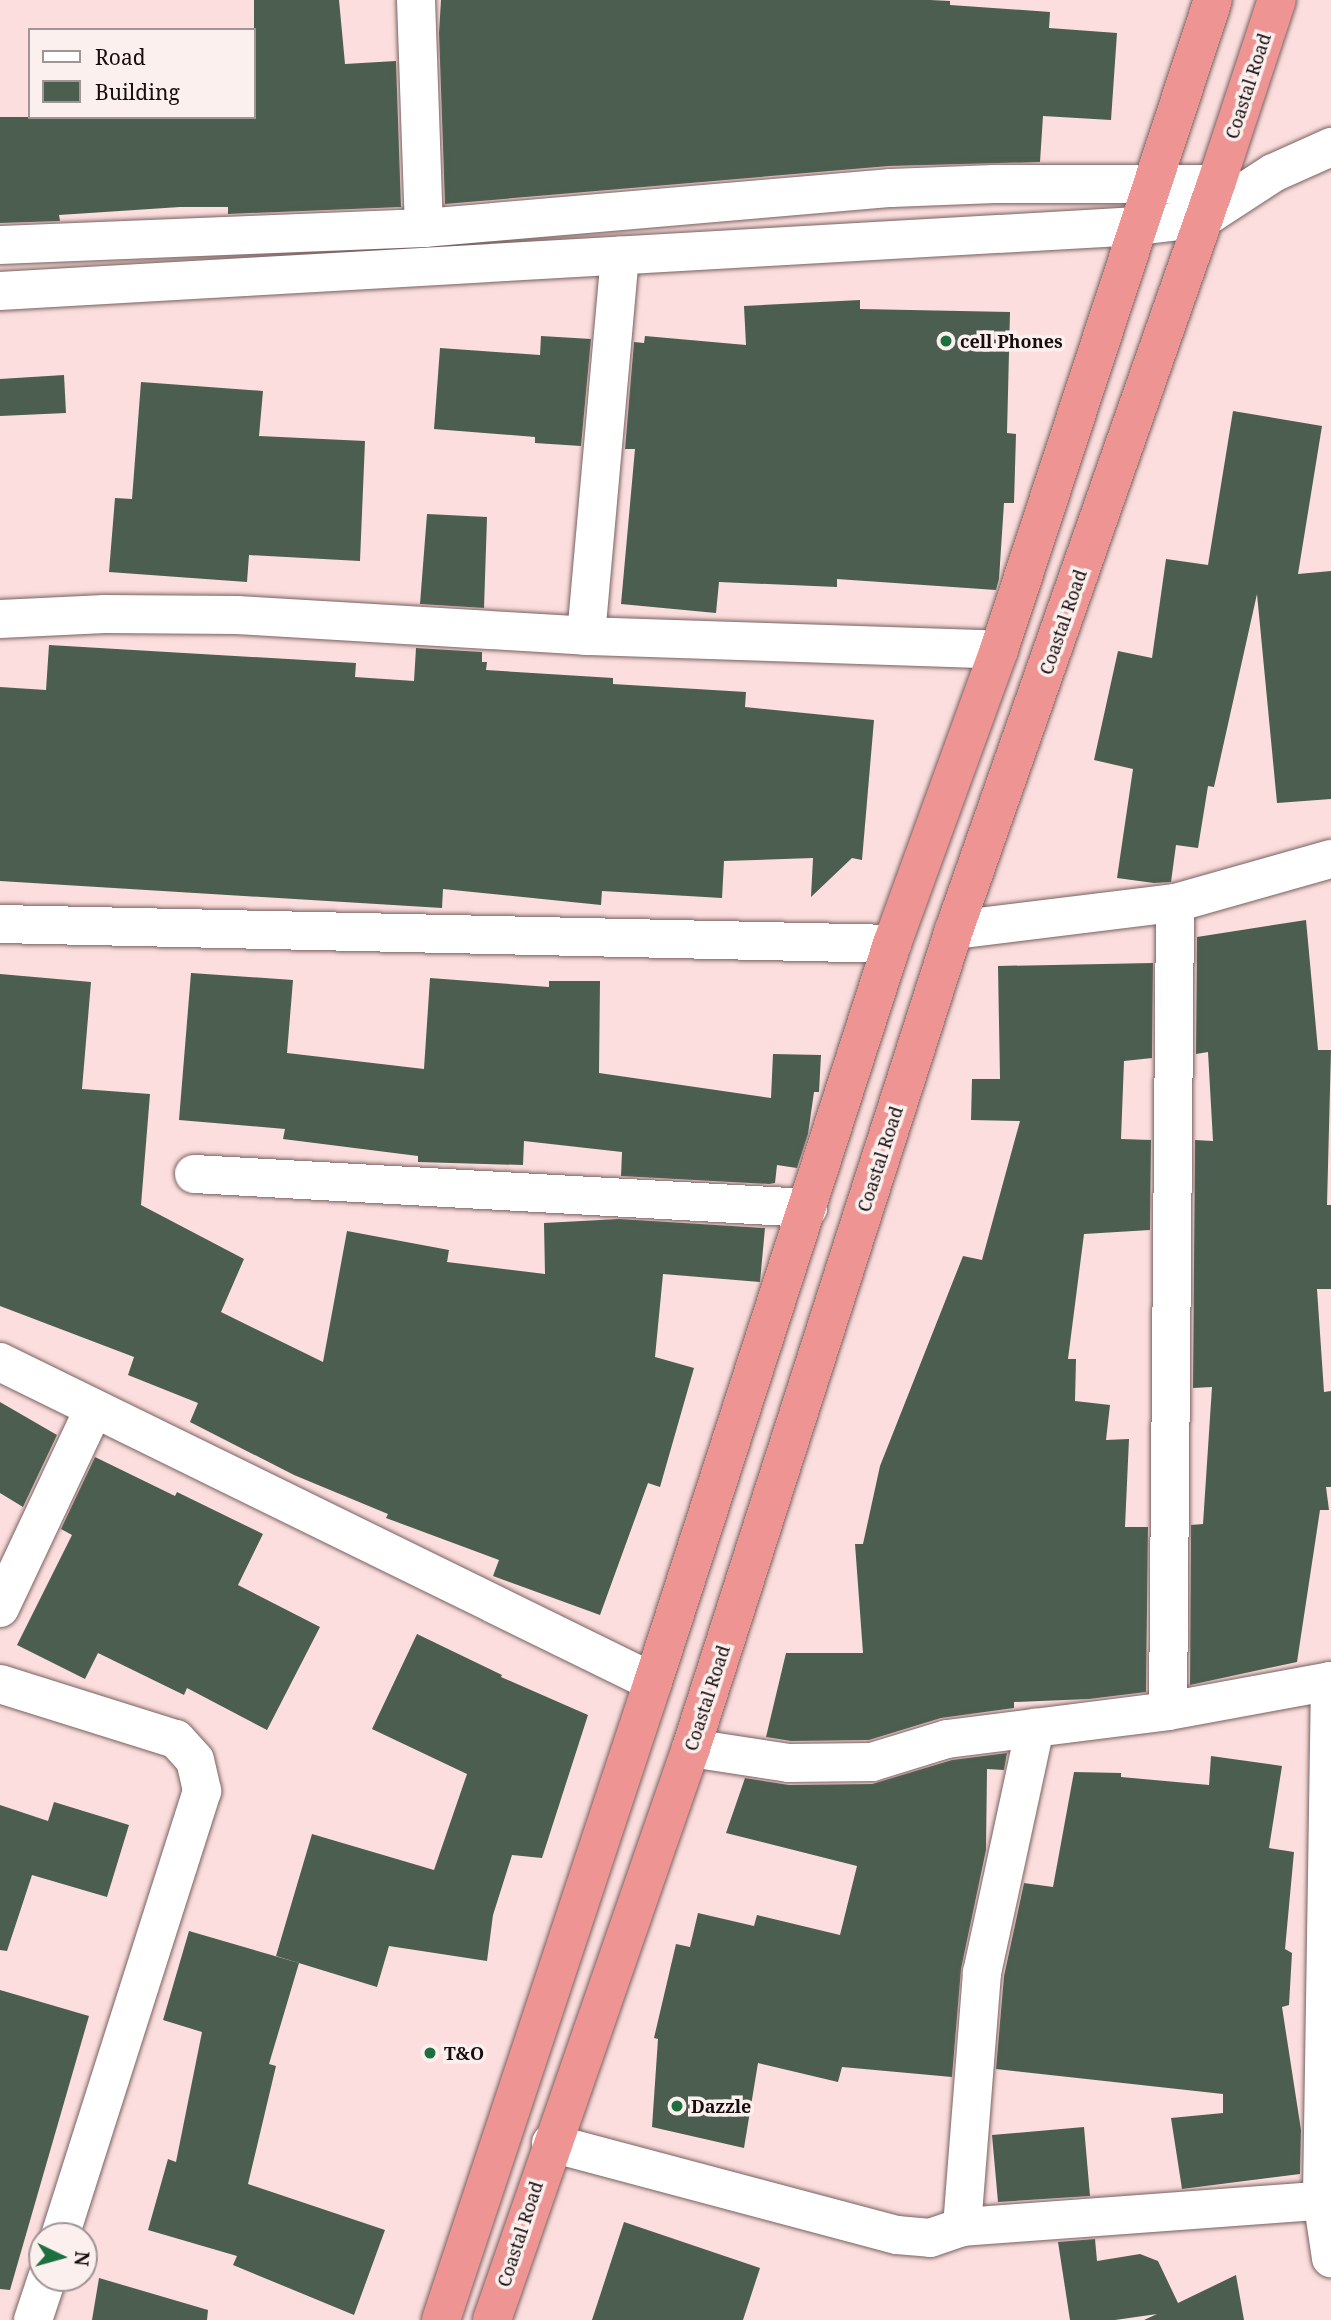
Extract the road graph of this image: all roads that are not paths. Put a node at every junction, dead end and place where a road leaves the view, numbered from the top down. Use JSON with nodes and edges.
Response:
{"nodes":[{"id":1,"x":416,"y":0,"type":"edge"},
{"id":2,"x":1213,"y":0,"type":"edge"},
{"id":3,"x":1277,"y":0,"type":"edge"},
{"id":4,"x":1331,"y":147,"type":"edge"},
{"id":5,"x":1154,"y":183,"type":"junction"},
{"id":6,"x":1210,"y":201,"type":"junction"},
{"id":7,"x":1138,"y":226,"type":"junction"},
{"id":8,"x":424,"y":228,"type":"junction"},
{"id":9,"x":0,"y":245,"type":"edge"},
{"id":10,"x":620,"y":256,"type":"junction"},
{"id":11,"x":0,"y":291,"type":"edge"},
{"id":12,"x":0,"y":620,"type":"edge"},
{"id":13,"x":586,"y":636,"type":"junction"},
{"id":14,"x":999,"y":650,"type":"junction"},
{"id":15,"x":1331,"y":859,"type":"edge"},
{"id":16,"x":1175,"y":903,"type":"junction"},
{"id":17,"x":0,"y":924,"type":"edge"},
{"id":18,"x":954,"y":930,"type":"junction"},
{"id":19,"x":892,"y":944,"type":"junction"},
{"id":20,"x":194,"y":1174,"type":"dead end"},
{"id":21,"x":808,"y":1208,"type":"junction"},
{"id":22,"x":0,"y":1362,"type":"edge"},
{"id":23,"x":93,"y":1410,"type":"junction"},
{"id":24,"x":0,"y":1608,"type":"edge"},
{"id":25,"x":1331,"y":1681,"type":"edge"},
{"id":26,"x":653,"y":1682,"type":"junction"},
{"id":27,"x":0,"y":1684,"type":"edge"},
{"id":28,"x":1168,"y":1711,"type":"junction"},
{"id":29,"x":1035,"y":1728,"type":"junction"},
{"id":30,"x":691,"y":1748,"type":"junction"},
{"id":31,"x":1329,"y":1950,"type":"edge"},
{"id":32,"x":551,"y":2143,"type":"junction"},
{"id":33,"x":1326,"y":2199,"type":"edge"},
{"id":34,"x":64,"y":2222,"type":"edge"},
{"id":35,"x":962,"y":2227,"type":"junction"},
{"id":36,"x":1331,"y":2258,"type":"edge"},
{"id":37,"x":42,"y":2292,"type":"edge"},
{"id":38,"x":33,"y":2320,"type":"edge"},
{"id":39,"x":441,"y":2320,"type":"edge"},
{"id":40,"x":492,"y":2320,"type":"edge"}],
"edges":[{"from":1,"to":8,"type":"street"},
{"from":2,"to":5,"type":"highway"},
{"from":3,"to":6,"type":"highway","name":"Coastal Road"},
{"from":4,"to":6,"type":"street"},
{"from":5,"to":6,"type":"street"},
{"from":5,"to":7,"type":"highway"},
{"from":5,"to":8,"type":"street"},
{"from":6,"to":7,"type":"street"},
{"from":6,"to":18,"type":"highway","name":"Coastal Road"},
{"from":7,"to":10,"type":"street"},
{"from":7,"to":14,"type":"highway"},
{"from":8,"to":9,"type":"street"},
{"from":10,"to":11,"type":"street"},
{"from":10,"to":13,"type":"street"},
{"from":12,"to":13,"type":"street"},
{"from":13,"to":14,"type":"street"},
{"from":14,"to":19,"type":"highway"},
{"from":15,"to":16,"type":"street"},
{"from":16,"to":18,"type":"street"},
{"from":16,"to":28,"type":"street"},
{"from":17,"to":19,"type":"street"},
{"from":18,"to":30,"type":"highway","name":"Coastal Road"},
{"from":19,"to":21,"type":"highway"},
{"from":20,"to":21,"type":"street"},
{"from":21,"to":26,"type":"highway"},
{"from":22,"to":23,"type":"street"},
{"from":23,"to":24,"type":"street"},
{"from":23,"to":26,"type":"street"},
{"from":25,"to":28,"type":"street"},
{"from":25,"to":31,"type":"street"},
{"from":26,"to":39,"type":"highway"},
{"from":27,"to":34,"type":"street"},
{"from":28,"to":29,"type":"street"},
{"from":29,"to":30,"type":"street"},
{"from":29,"to":35,"type":"street"},
{"from":30,"to":32,"type":"highway","name":"Coastal Road"},
{"from":31,"to":33,"type":"street"},
{"from":32,"to":35,"type":"street"},
{"from":32,"to":40,"type":"highway","name":"Coastal Road"},
{"from":33,"to":35,"type":"street"},
{"from":33,"to":36,"type":"street"},
{"from":37,"to":38,"type":"street"}]}
